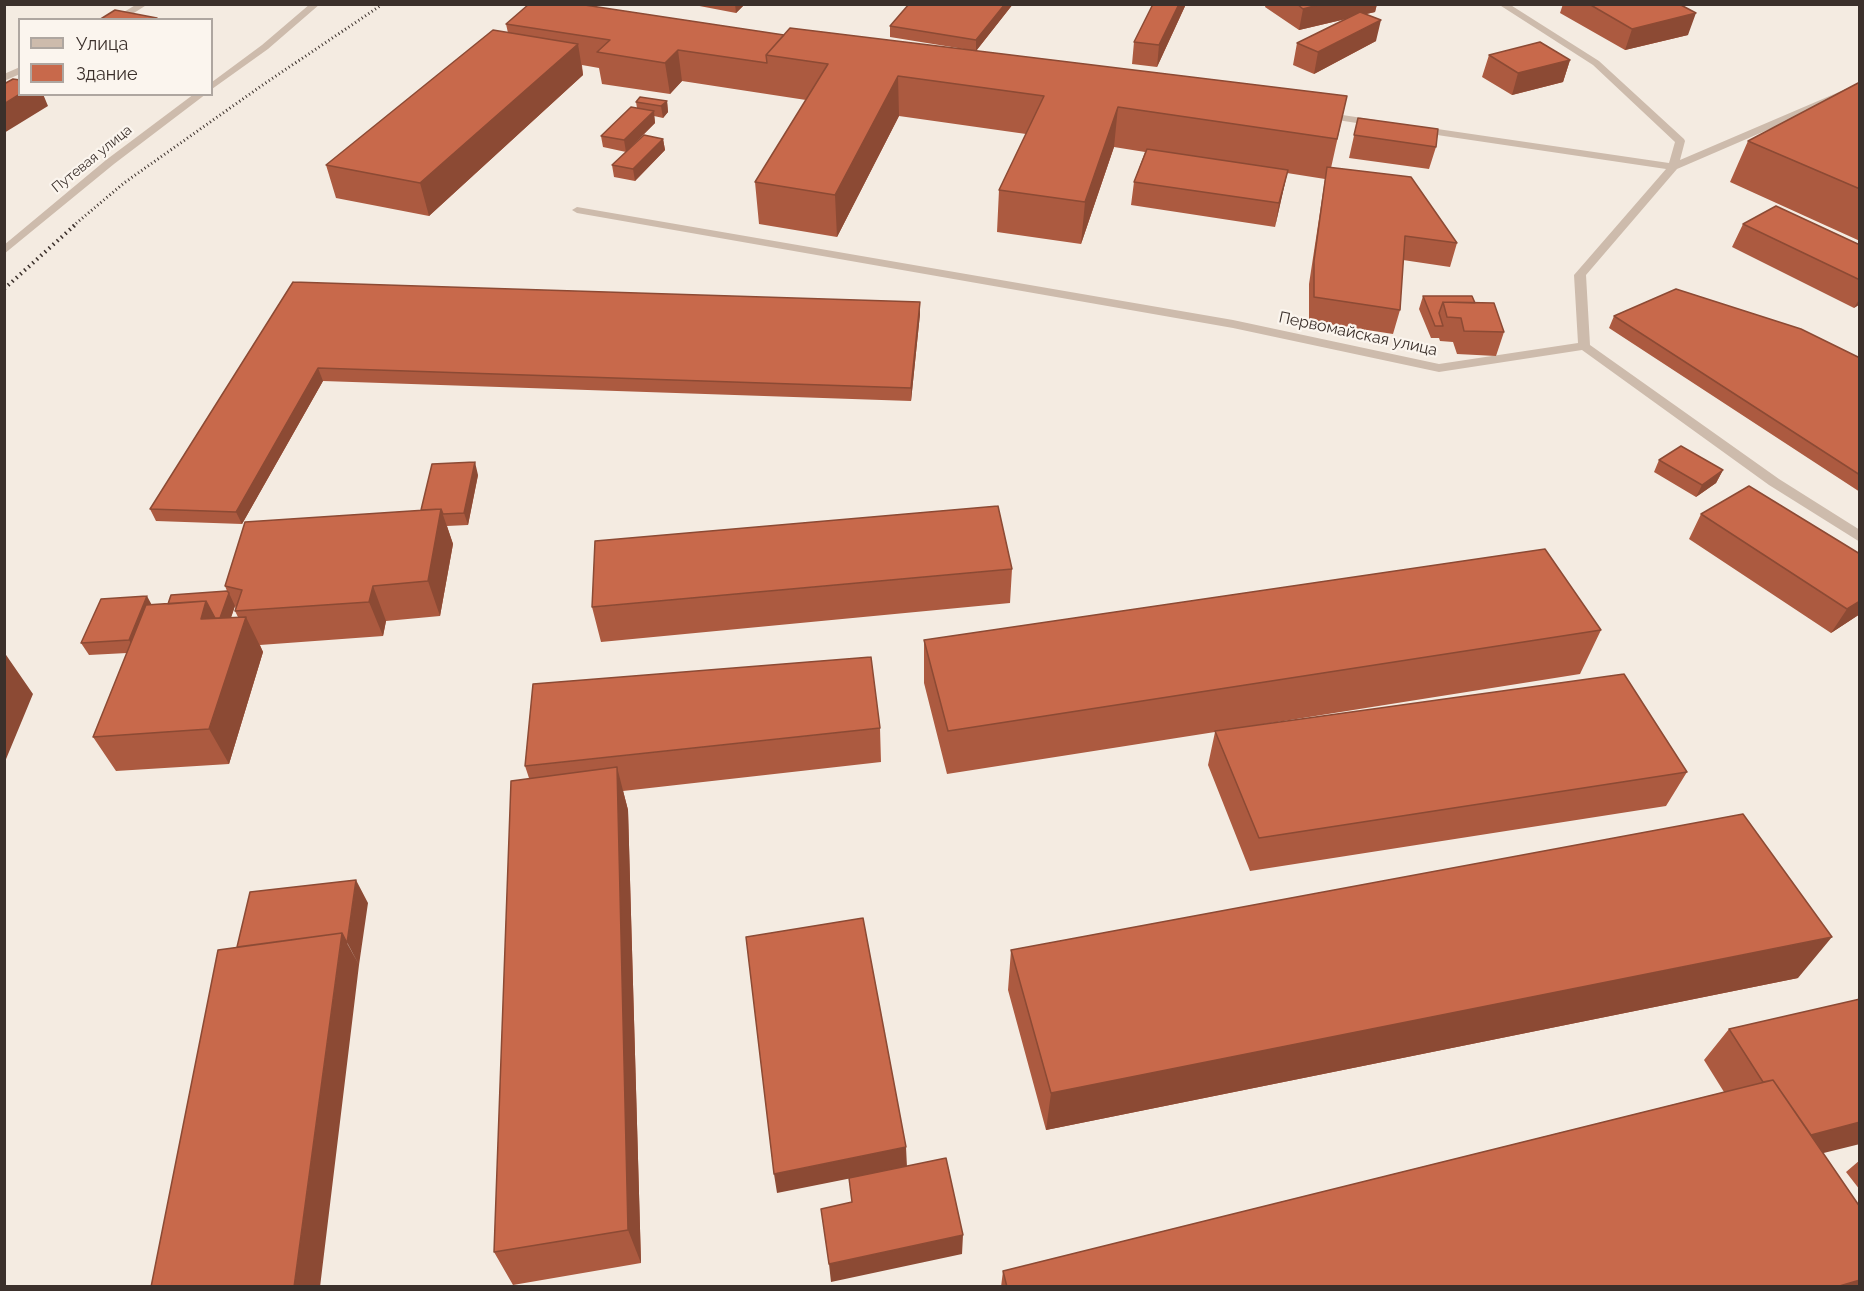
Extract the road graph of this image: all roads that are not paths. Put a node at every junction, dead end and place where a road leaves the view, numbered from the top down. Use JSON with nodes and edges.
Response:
{"nodes":[{"id":1,"x":144,"y":4,"type":"edge"},
{"id":2,"x":316,"y":4,"type":"edge"},
{"id":3,"x":1502,"y":4,"type":"edge"},
{"id":4,"x":119,"y":18,"type":"edge"},
{"id":5,"x":18,"y":71,"type":"edge"},
{"id":6,"x":4,"y":78,"type":"edge"},
{"id":7,"x":213,"y":85,"type":"edge"},
{"id":8,"x":1860,"y":86,"type":"edge"},
{"id":9,"x":198,"y":96,"type":"edge"},
{"id":10,"x":1308,"y":113,"type":"edge"},
{"id":11,"x":1390,"y":125,"type":"edge"},
{"id":12,"x":1402,"y":127,"type":"edge"},
{"id":13,"x":1672,"y":167,"type":"junction"},
{"id":14,"x":577,"y":210,"type":"dead end"},
{"id":15,"x":4,"y":252,"type":"edge"},
{"id":16,"x":1584,"y":346,"type":"junction"},
{"id":17,"x":1860,"y":537,"type":"edge"}],
"edges":[{"from":1,"to":4,"type":"street"},
{"from":2,"to":7,"type":"street"},
{"from":3,"to":13,"type":"street"},
{"from":5,"to":6,"type":"street"},
{"from":8,"to":13,"type":"street"},
{"from":9,"to":15,"type":"street","name":"Путевая улица"},
{"from":10,"to":11,"type":"street"},
{"from":12,"to":13,"type":"street"},
{"from":13,"to":16,"type":"street"},
{"from":14,"to":16,"type":"street","name":"Первомайская улица"},
{"from":16,"to":17,"type":"street"}]}
